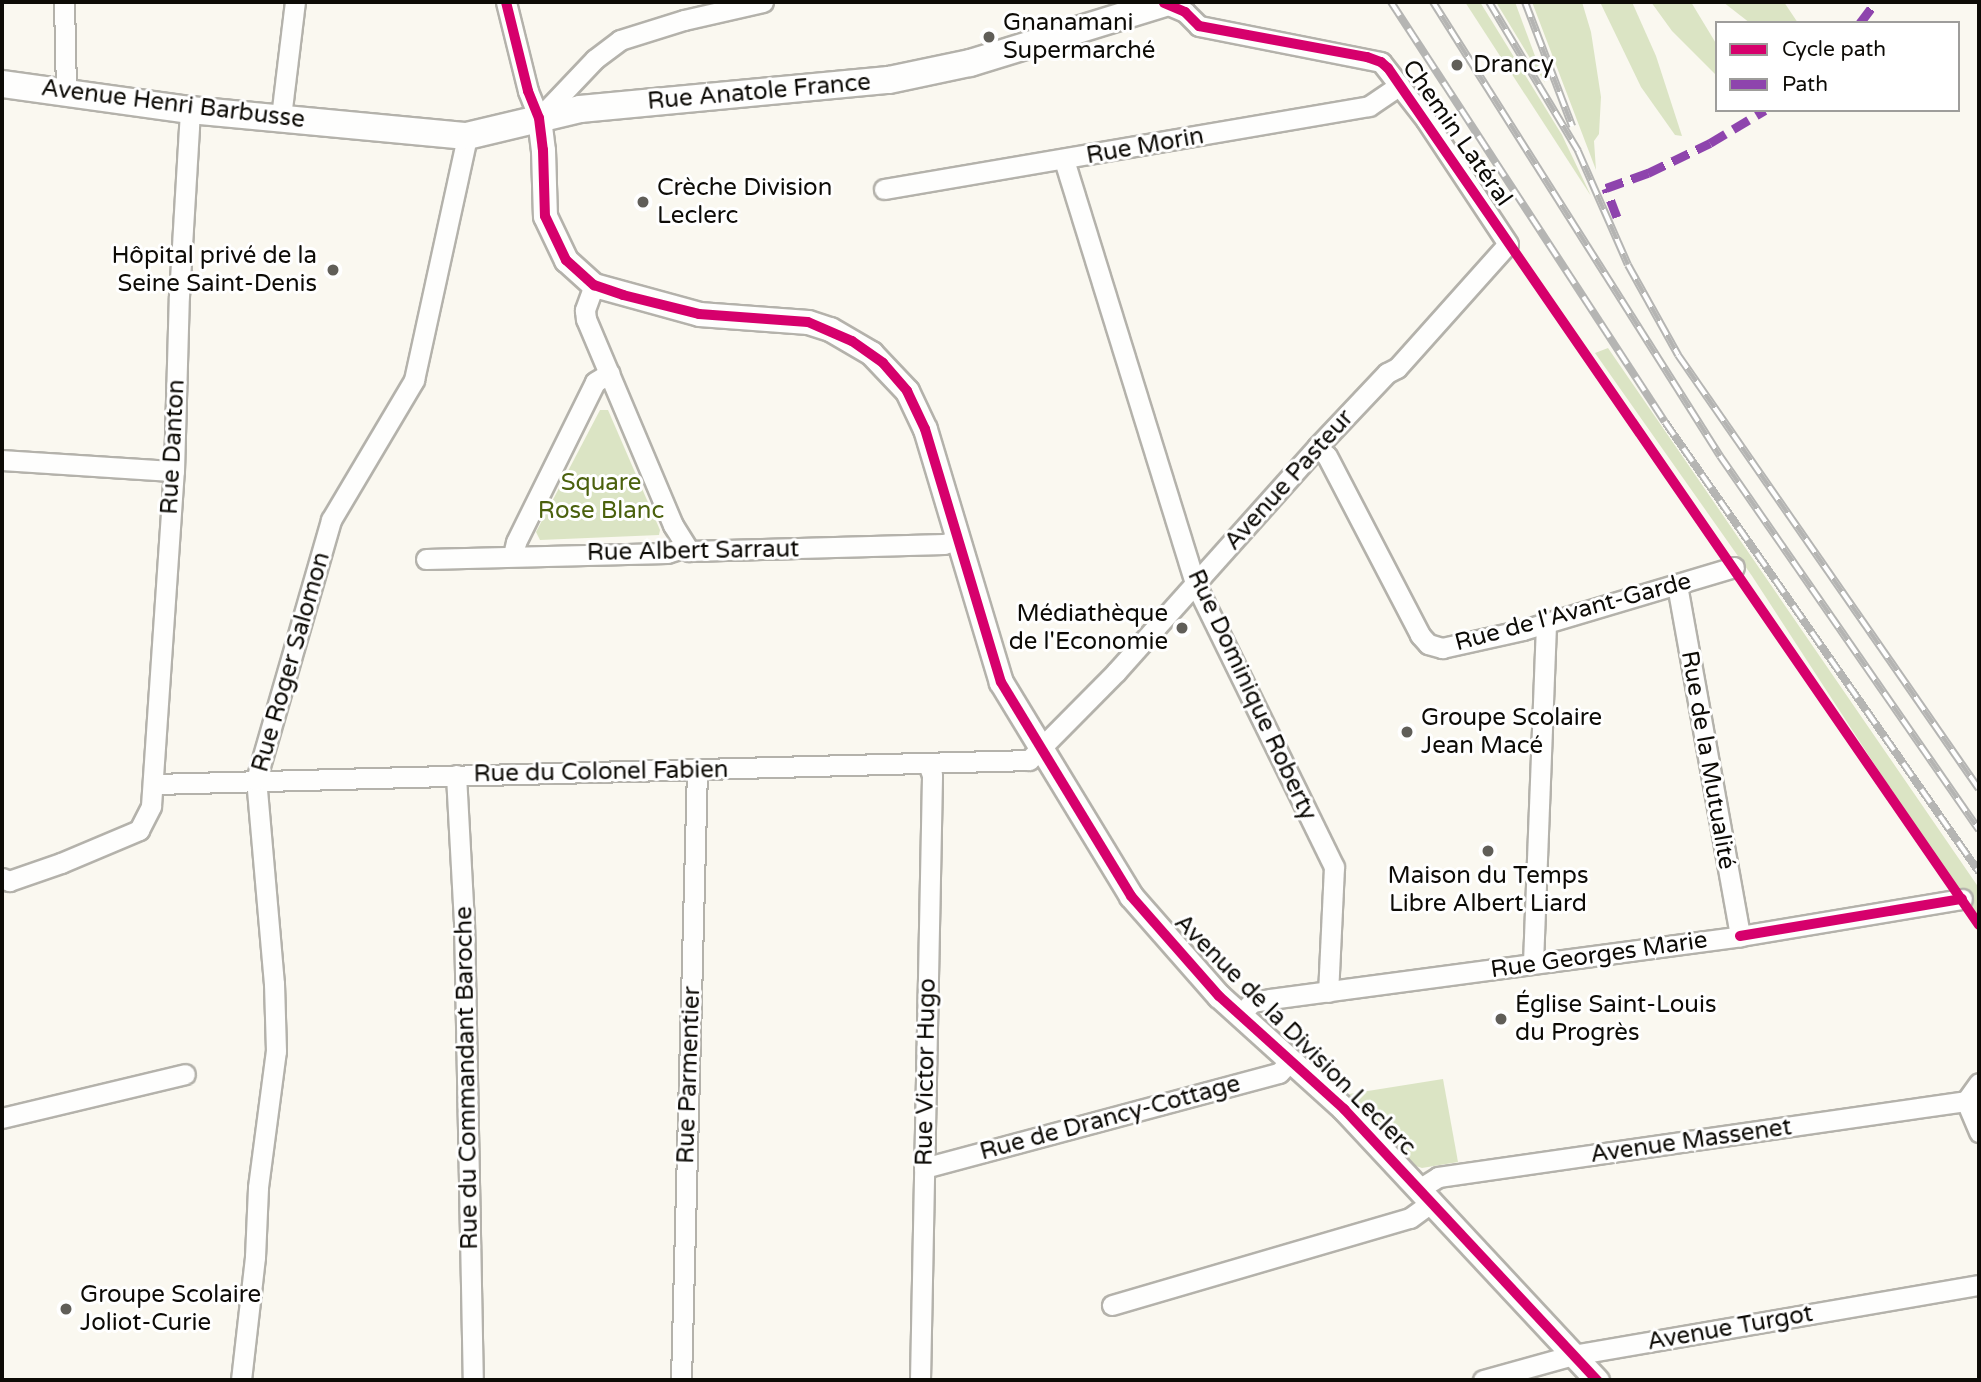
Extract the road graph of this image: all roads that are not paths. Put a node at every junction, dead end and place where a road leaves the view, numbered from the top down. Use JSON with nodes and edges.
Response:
{"nodes":[{"id":1,"x":64,"y":2,"type":"edge"},
{"id":2,"x":295,"y":2,"type":"edge"},
{"id":3,"x":506,"y":2,"type":"edge"},
{"id":4,"x":762,"y":2,"type":"edge"},
{"id":5,"x":1152,"y":5,"type":"edge"},
{"id":6,"x":2,"y":83,"type":"edge"},
{"id":7,"x":1400,"y":85,"type":"junction"},
{"id":8,"x":66,"y":92,"type":"junction"},
{"id":9,"x":190,"y":110,"type":"junction"},
{"id":10,"x":281,"y":117,"type":"junction"},
{"id":11,"x":539,"y":118,"type":"junction"},
{"id":12,"x":343,"y":124,"type":"joint"},
{"id":13,"x":467,"y":136,"type":"junction"},
{"id":14,"x":1064,"y":160,"type":"junction"},
{"id":15,"x":884,"y":189,"type":"dead end"},
{"id":16,"x":1508,"y":244,"type":"joint"},
{"id":17,"x":594,"y":285,"type":"junction"},
{"id":18,"x":610,"y":373,"type":"junction"},
{"id":19,"x":1317,"y":447,"type":"junction"},
{"id":20,"x":2,"y":460,"type":"edge"},
{"id":21,"x":174,"y":471,"type":"junction"},
{"id":22,"x":959,"y":539,"type":"junction"},
{"id":23,"x":685,"y":547,"type":"junction"},
{"id":24,"x":513,"y":555,"type":"junction"},
{"id":25,"x":426,"y":559,"type":"dead end"},
{"id":26,"x":1734,"y":567,"type":"dead end"},
{"id":27,"x":1195,"y":583,"type":"junction"},
{"id":28,"x":1677,"y":585,"type":"junction"},
{"id":29,"x":1546,"y":622,"type":"junction"},
{"id":30,"x":1042,"y":748,"type":"junction"},
{"id":31,"x":928,"y":764,"type":"junction"},
{"id":32,"x":697,"y":771,"type":"junction"},
{"id":33,"x":456,"y":775,"type":"junction"},
{"id":34,"x":256,"y":780,"type":"junction"},
{"id":35,"x":155,"y":784,"type":"junction"},
{"id":36,"x":2,"y":878,"type":"edge"},
{"id":37,"x":1962,"y":899,"type":"dead end"},
{"id":38,"x":1740,"y":936,"type":"junction"},
{"id":39,"x":1533,"y":963,"type":"junction"},
{"id":40,"x":1328,"y":992,"type":"junction"},
{"id":41,"x":1241,"y":1014,"type":"junction"},
{"id":42,"x":1291,"y":1060,"type":"junction"},
{"id":43,"x":185,"y":1074,"type":"dead end"},
{"id":44,"x":1979,"y":1083,"type":"edge"},
{"id":45,"x":1966,"y":1101,"type":"junction"},
{"id":46,"x":2,"y":1118,"type":"edge"},
{"id":47,"x":1979,"y":1132,"type":"edge"},
{"id":48,"x":924,"y":1168,"type":"junction"},
{"id":49,"x":1426,"y":1196,"type":"junction"},
{"id":50,"x":1979,"y":1285,"type":"edge"},
{"id":51,"x":1112,"y":1305,"type":"dead end"},
{"id":52,"x":1573,"y":1355,"type":"junction"},
{"id":53,"x":1493,"y":1379,"type":"edge"},
{"id":54,"x":241,"y":1380,"type":"edge"},
{"id":55,"x":473,"y":1380,"type":"edge"},
{"id":56,"x":681,"y":1380,"type":"edge"},
{"id":57,"x":920,"y":1380,"type":"edge"},
{"id":58,"x":1597,"y":1380,"type":"edge"}],
"edges":[{"from":1,"to":8,"type":"street"},
{"from":2,"to":10,"type":"street"},
{"from":3,"to":11,"type":"street"},
{"from":4,"to":11,"type":"street"},
{"from":5,"to":7,"type":"street","name":"Chemin Latéral"},
{"from":5,"to":11,"type":"main road","name":"Rue Anatole France"},
{"from":6,"to":8,"type":"main road","name":"Avenue Henri Barbusse"},
{"from":7,"to":14,"type":"street","name":"Rue Morin"},
{"from":7,"to":16,"type":"street","name":"Chemin Latéral"},
{"from":8,"to":9,"type":"main road","name":"Avenue Henri Barbusse"},
{"from":9,"to":10,"type":"main road","name":"Avenue Henri Barbusse"},
{"from":9,"to":21,"type":"street","name":"Rue Danton"},
{"from":10,"to":12,"type":"main road","name":"Avenue Henri Barbusse"},
{"from":11,"to":13,"type":"main road","name":"Rue Anatole France"},
{"from":11,"to":17,"type":"street","name":"Avenue de la Division Leclerc"},
{"from":12,"to":13,"type":"main road","name":"Rue Anatole France"},
{"from":13,"to":34,"type":"street","name":"Rue Roger Salomon"},
{"from":14,"to":15,"type":"street","name":"Rue Morin"},
{"from":14,"to":27,"type":"street","name":"Rue Dominique Roberty"},
{"from":16,"to":19,"type":"street","name":"Avenue Pasteur"},
{"from":17,"to":18,"type":"street"},
{"from":17,"to":22,"type":"street","name":"Avenue de la Division Leclerc"},
{"from":18,"to":23,"type":"street"},
{"from":18,"to":24,"type":"street"},
{"from":19,"to":27,"type":"street","name":"Avenue Pasteur"},
{"from":19,"to":29,"type":"street","name":"Rue de l'Avant-Garde"},
{"from":20,"to":21,"type":"street"},
{"from":21,"to":35,"type":"street","name":"Rue Danton"},
{"from":22,"to":23,"type":"street","name":"Rue Albert Sarraut"},
{"from":22,"to":30,"type":"street","name":"Avenue de la Division Leclerc"},
{"from":23,"to":24,"type":"street","name":"Rue Albert Sarraut"},
{"from":24,"to":25,"type":"street","name":"Rue Albert Sarraut"},
{"from":26,"to":28,"type":"street","name":"Rue de l'Avant-Garde"},
{"from":27,"to":30,"type":"street","name":"Avenue Pasteur"},
{"from":27,"to":40,"type":"street","name":"Rue Dominique Roberty"},
{"from":28,"to":29,"type":"street","name":"Rue de l'Avant-Garde"},
{"from":28,"to":38,"type":"street","name":"Rue de la Mutualité"},
{"from":29,"to":39,"type":"street"},
{"from":30,"to":31,"type":"street","name":"Rue du Colonel Fabien"},
{"from":30,"to":41,"type":"street","name":"Avenue de la Division Leclerc"},
{"from":31,"to":32,"type":"street","name":"Rue du Colonel Fabien"},
{"from":31,"to":48,"type":"street","name":"Rue Victor Hugo"},
{"from":32,"to":33,"type":"street","name":"Rue du Colonel Fabien"},
{"from":32,"to":56,"type":"street","name":"Rue Parmentier"},
{"from":33,"to":34,"type":"street","name":"Rue du Colonel Fabien"},
{"from":33,"to":55,"type":"street","name":"Rue du Commandant Baroche"},
{"from":34,"to":35,"type":"street","name":"Rue du Colonel Fabien"},
{"from":34,"to":54,"type":"street","name":"Rue Roger Salomon"},
{"from":35,"to":36,"type":"street","name":"Rue Danton"},
{"from":37,"to":38,"type":"street","name":"Rue Georges Marie"},
{"from":38,"to":39,"type":"street","name":"Rue Georges Marie"},
{"from":39,"to":40,"type":"street","name":"Rue Georges Marie"},
{"from":40,"to":41,"type":"street","name":"Rue Georges Marie"},
{"from":41,"to":42,"type":"street","name":"Avenue de la Division Leclerc"},
{"from":42,"to":48,"type":"street","name":"Rue de Drancy-Cottage"},
{"from":42,"to":49,"type":"street","name":"Avenue de la Division Leclerc"},
{"from":43,"to":46,"type":"street"},
{"from":44,"to":45,"type":"street"},
{"from":45,"to":47,"type":"street"},
{"from":45,"to":49,"type":"street","name":"Avenue Massenet"},
{"from":48,"to":57,"type":"street","name":"Rue Victor Hugo"},
{"from":49,"to":51,"type":"street","name":"Avenue Massenet"},
{"from":49,"to":52,"type":"street","name":"Avenue de la Division Leclerc"},
{"from":50,"to":52,"type":"street","name":"Avenue Turgot"},
{"from":52,"to":53,"type":"street","name":"Avenue Turgot"},
{"from":52,"to":58,"type":"street","name":"Avenue de la Division Leclerc"}]}
